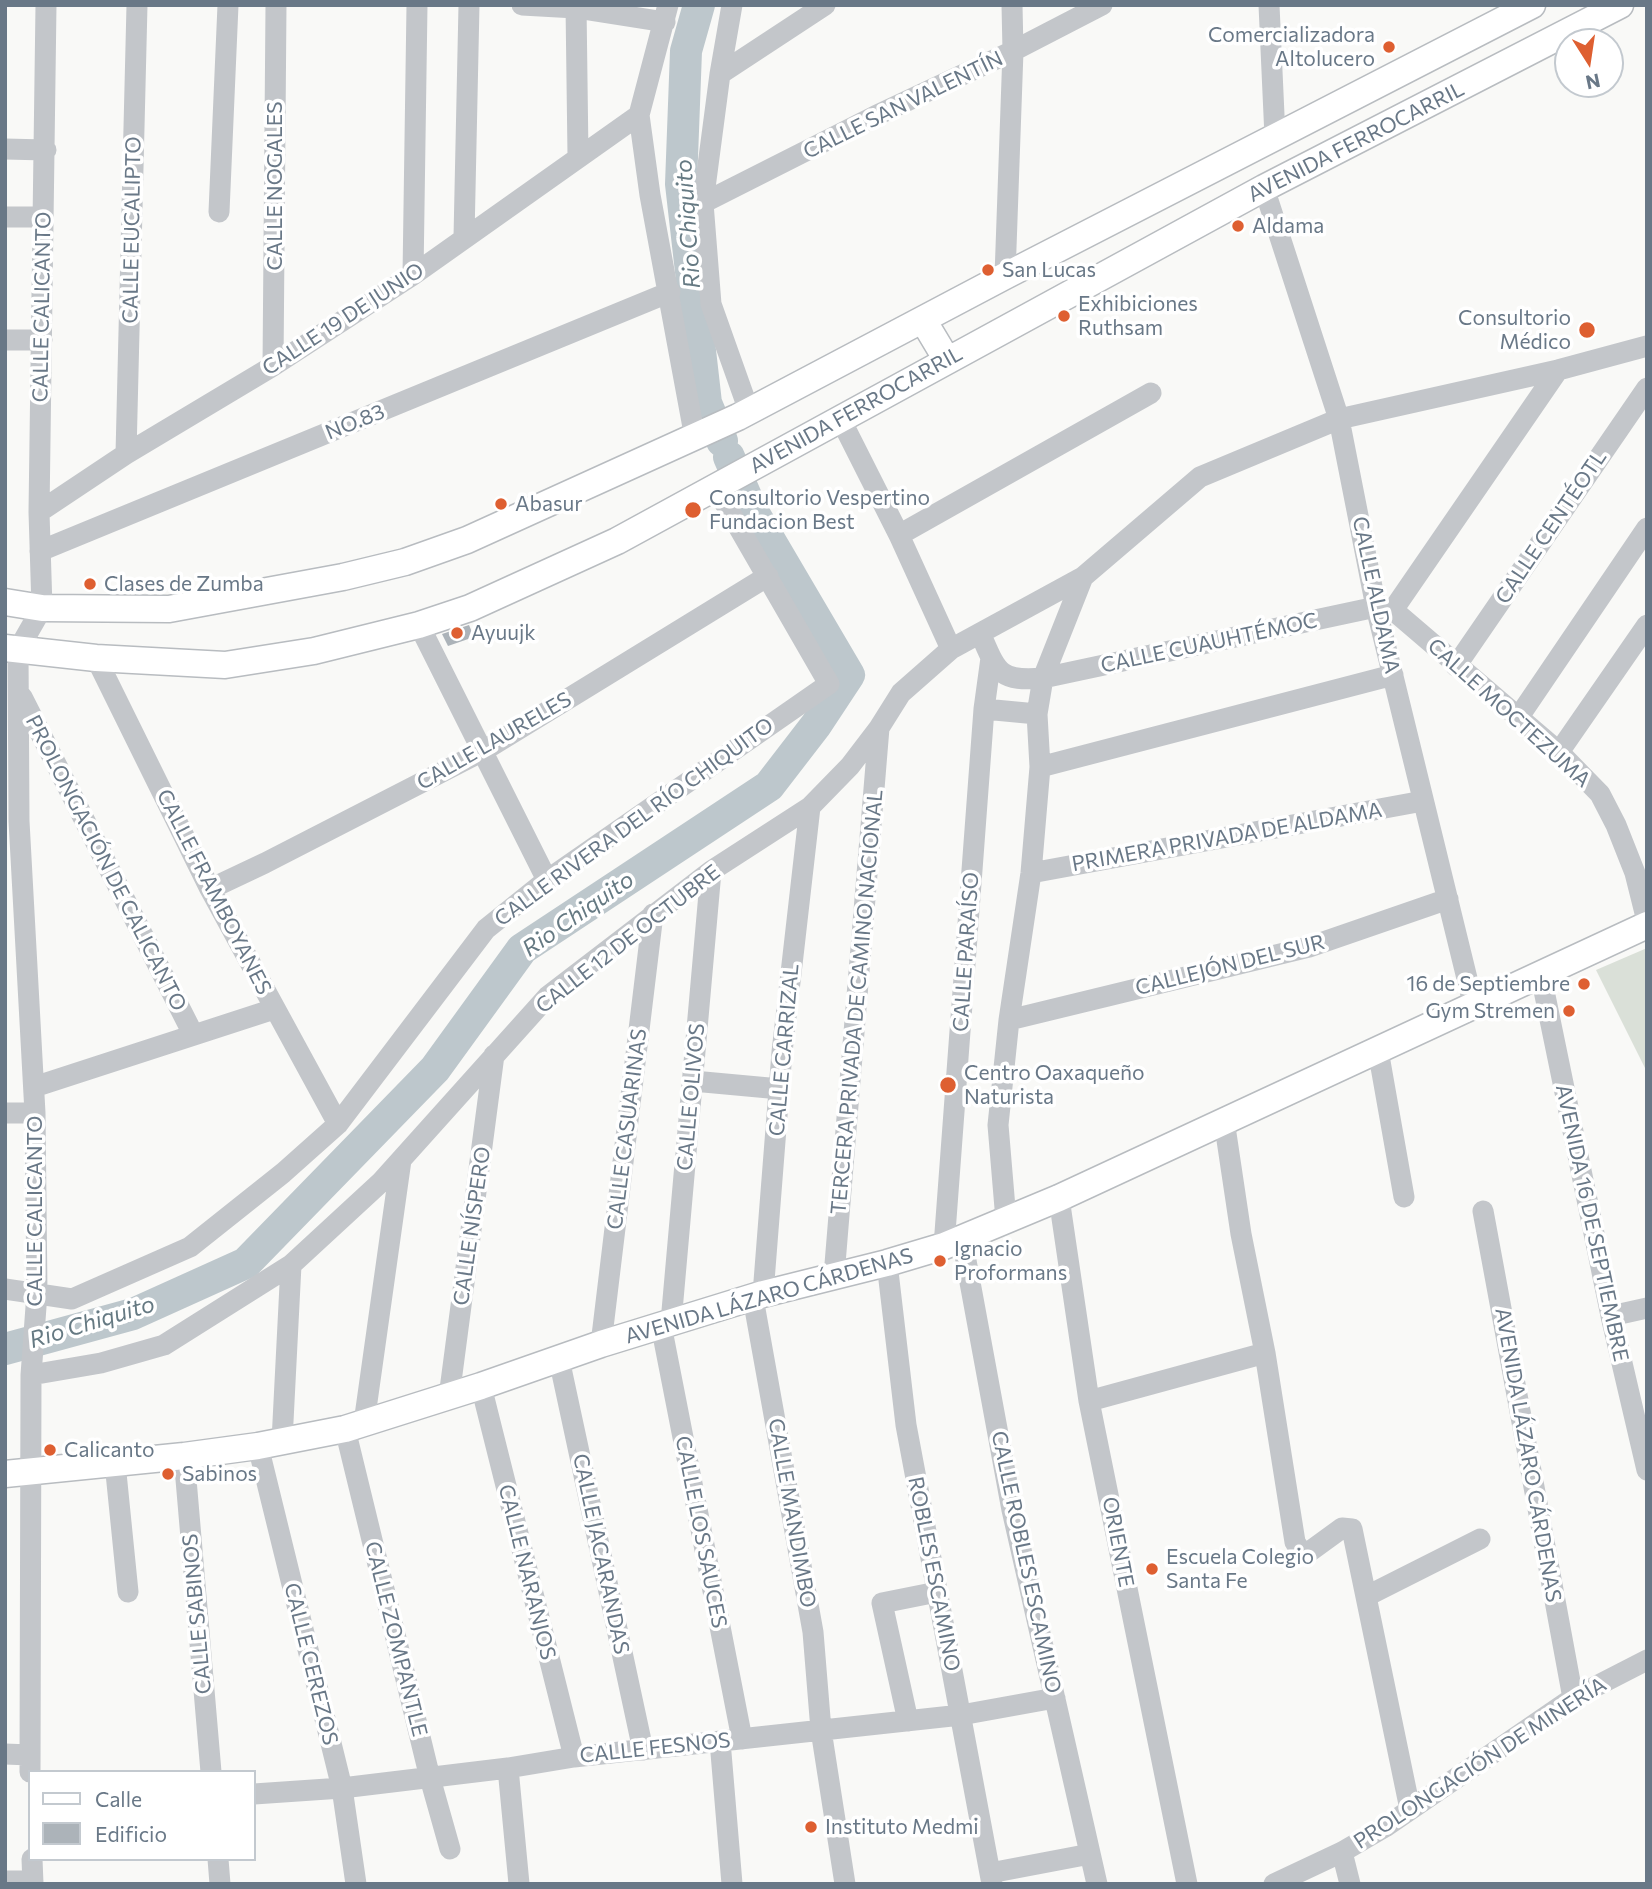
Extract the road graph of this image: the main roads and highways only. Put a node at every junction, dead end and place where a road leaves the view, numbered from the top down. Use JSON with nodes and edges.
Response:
{"nodes":[{"id":1,"x":1532,"y":5,"type":"edge"},
{"id":2,"x":1620,"y":5,"type":"edge"},
{"id":3,"x":1499,"y":14,"type":"edge"},
{"id":4,"x":922,"y":320,"type":"junction"},
{"id":5,"x":947,"y":360,"type":"junction"},
{"id":6,"x":5,"y":603,"type":"edge"},
{"id":7,"x":11,"y":649,"type":"edge"},
{"id":8,"x":1647,"y":923,"type":"edge"},
{"id":9,"x":5,"y":1474,"type":"edge"}],
"edges":[{"from":1,"to":3,"type":"main road","name":"AVENIDA FERROCARRIL"},
{"from":2,"to":5,"type":"main road","name":"AVENIDA FERROCARRIL"},
{"from":3,"to":4,"type":"main road","name":"AVENIDA FERROCARRIL"},
{"from":4,"to":5,"type":"main road"},
{"from":4,"to":6,"type":"main road","name":"AVENIDA FERROCARRIL"},
{"from":5,"to":7,"type":"main road","name":"AVENIDA FERROCARRIL"},
{"from":8,"to":9,"type":"main road","name":"AVENIDA LÁZARO CÁRDENAS"}]}
